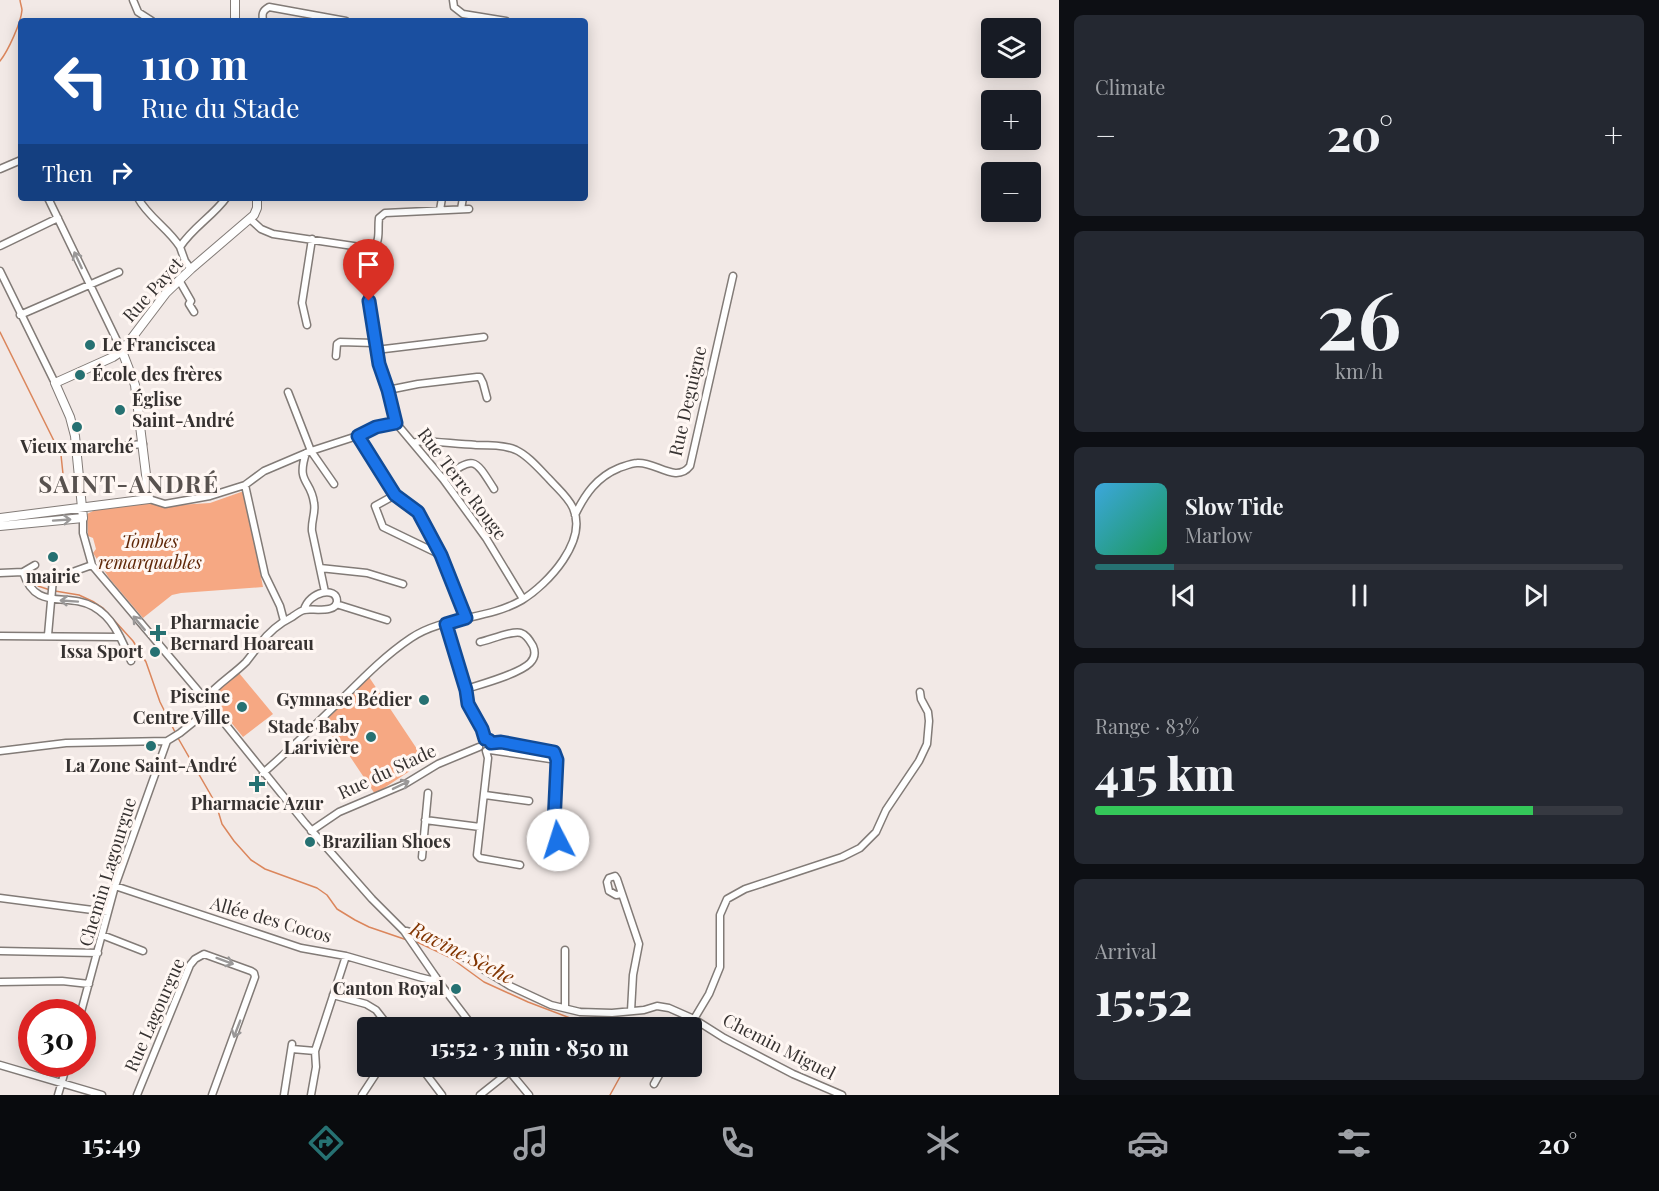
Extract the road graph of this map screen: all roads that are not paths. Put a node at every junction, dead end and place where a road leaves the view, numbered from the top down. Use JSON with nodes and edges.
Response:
{"nodes":[{"id":1,"x":133,"y":0,"type":"edge"},
{"id":2,"x":235,"y":0,"type":"edge"},
{"id":3,"x":453,"y":0,"type":"edge"},
{"id":4,"x":147,"y":18,"type":"edge"},
{"id":5,"x":235,"y":18,"type":"edge"},
{"id":6,"x":263,"y":18,"type":"edge"},
{"id":7,"x":330,"y":18,"type":"edge"},
{"id":8,"x":488,"y":18,"type":"edge"},
{"id":9,"x":18,"y":161,"type":"edge"},
{"id":10,"x":0,"y":169,"type":"edge"},
{"id":11,"x":50,"y":201,"type":"edge"},
{"id":12,"x":140,"y":201,"type":"edge"},
{"id":13,"x":223,"y":201,"type":"edge"},
{"id":14,"x":257,"y":201,"type":"edge"},
{"id":15,"x":442,"y":201,"type":"edge"},
{"id":16,"x":462,"y":201,"type":"edge"},
{"id":17,"x":461,"y":209,"type":"junction"},
{"id":18,"x":469,"y":209,"type":"dead end"},
{"id":19,"x":440,"y":210,"type":"junction"},
{"id":20,"x":58,"y":218,"type":"junction"},
{"id":21,"x":250,"y":219,"type":"junction"},
{"id":22,"x":312,"y":239,"type":"junction"},
{"id":23,"x":0,"y":246,"type":"edge"},
{"id":24,"x":180,"y":247,"type":"junction"},
{"id":25,"x":366,"y":251,"type":"junction"},
{"id":26,"x":191,"y":268,"type":"junction"},
{"id":27,"x":0,"y":272,"type":"edge"},
{"id":28,"x":119,"y":272,"type":"dead end"},
{"id":29,"x":733,"y":276,"type":"dead end"},
{"id":30,"x":179,"y":280,"type":"junction"},
{"id":31,"x":89,"y":285,"type":"junction"},
{"id":32,"x":194,"y":312,"type":"dead end"},
{"id":33,"x":20,"y":315,"type":"junction"},
{"id":34,"x":307,"y":325,"type":"dead end"},
{"id":35,"x":484,"y":337,"type":"dead end"},
{"id":36,"x":375,"y":346,"type":"junction"},
{"id":37,"x":122,"y":351,"type":"junction"},
{"id":38,"x":336,"y":356,"type":"dead end"},
{"id":39,"x":55,"y":383,"type":"junction"},
{"id":40,"x":388,"y":390,"type":"junction"},
{"id":41,"x":288,"y":392,"type":"dead end"},
{"id":42,"x":487,"y":398,"type":"dead end"},
{"id":43,"x":396,"y":423,"type":"junction"},
{"id":44,"x":358,"y":436,"type":"junction"},
{"id":45,"x":413,"y":443,"type":"junction"},
{"id":46,"x":142,"y":444,"type":"junction"},
{"id":47,"x":77,"y":450,"type":"junction"},
{"id":48,"x":309,"y":452,"type":"junction"},
{"id":49,"x":443,"y":479,"type":"junction"},
{"id":50,"x":334,"y":484,"type":"dead end"},
{"id":51,"x":245,"y":485,"type":"junction"},
{"id":52,"x":494,"y":489,"type":"dead end"},
{"id":53,"x":395,"y":495,"type":"junction"},
{"id":54,"x":149,"y":499,"type":"junction"},
{"id":55,"x":82,"y":507,"type":"junction"},
{"id":56,"x":575,"y":515,"type":"junction"},
{"id":57,"x":0,"y":518,"type":"edge"},
{"id":58,"x":82,"y":518,"type":"junction"},
{"id":59,"x":0,"y":526,"type":"edge"},
{"id":60,"x":441,"y":555,"type":"junction"},
{"id":61,"x":35,"y":565,"type":"dead end"},
{"id":62,"x":92,"y":565,"type":"junction"},
{"id":63,"x":320,"y":568,"type":"junction"},
{"id":64,"x":23,"y":572,"type":"junction"},
{"id":65,"x":0,"y":573,"type":"edge"},
{"id":66,"x":404,"y":584,"type":"dead end"},
{"id":67,"x":325,"y":592,"type":"junction"},
{"id":68,"x":50,"y":599,"type":"junction"},
{"id":69,"x":523,"y":599,"type":"junction"},
{"id":70,"x":336,"y":604,"type":"junction"},
{"id":71,"x":304,"y":610,"type":"junction"},
{"id":72,"x":466,"y":618,"type":"junction"},
{"id":73,"x":387,"y":620,"type":"dead end"},
{"id":74,"x":284,"y":621,"type":"junction"},
{"id":75,"x":446,"y":624,"type":"junction"},
{"id":76,"x":48,"y":635,"type":"junction"},
{"id":77,"x":0,"y":636,"type":"edge"},
{"id":78,"x":120,"y":637,"type":"junction"},
{"id":79,"x":480,"y":642,"type":"dead end"},
{"id":80,"x":131,"y":661,"type":"dead end"},
{"id":81,"x":466,"y":690,"type":"junction"},
{"id":82,"x":920,"y":692,"type":"dead end"},
{"id":83,"x":205,"y":699,"type":"junction"},
{"id":84,"x":212,"y":708,"type":"junction"},
{"id":85,"x":170,"y":740,"type":"junction"},
{"id":86,"x":488,"y":746,"type":"junction"},
{"id":87,"x":0,"y":751,"type":"edge"},
{"id":88,"x":263,"y":773,"type":"junction"},
{"id":89,"x":428,"y":793,"type":"dead end"},
{"id":90,"x":485,"y":795,"type":"junction"},
{"id":91,"x":529,"y":801,"type":"dead end"},
{"id":92,"x":425,"y":820,"type":"junction"},
{"id":93,"x":480,"y":827,"type":"junction"},
{"id":94,"x":311,"y":831,"type":"junction"},
{"id":95,"x":558,"y":840,"type":"dead end"},
{"id":96,"x":422,"y":857,"type":"dead end"},
{"id":97,"x":520,"y":865,"type":"dead end"},
{"id":98,"x":115,"y":886,"type":"junction"},
{"id":99,"x":622,"y":894,"type":"dead end"},
{"id":100,"x":0,"y":898,"type":"edge"},
{"id":101,"x":108,"y":912,"type":"junction"},
{"id":102,"x":404,"y":931,"type":"junction"},
{"id":103,"x":102,"y":935,"type":"junction"},
{"id":104,"x":565,"y":950,"type":"dead end"},
{"id":105,"x":0,"y":951,"type":"edge"},
{"id":106,"x":143,"y":951,"type":"dead end"},
{"id":107,"x":98,"y":953,"type":"junction"},
{"id":108,"x":346,"y":956,"type":"junction"},
{"id":109,"x":431,"y":970,"type":"junction"},
{"id":110,"x":419,"y":977,"type":"junction"},
{"id":111,"x":436,"y":977,"type":"junction"},
{"id":112,"x":0,"y":982,"type":"edge"},
{"id":113,"x":89,"y":984,"type":"junction"},
{"id":114,"x":333,"y":995,"type":"junction"},
{"id":115,"x":85,"y":999,"type":"edge"},
{"id":116,"x":565,"y":1008,"type":"junction"},
{"id":117,"x":631,"y":1011,"type":"junction"},
{"id":118,"x":381,"y":1017,"type":"edge"},
{"id":119,"x":466,"y":1017,"type":"edge"},
{"id":120,"x":690,"y":1017,"type":"edge"},
{"id":121,"x":693,"y":1017,"type":"edge"},
{"id":122,"x":702,"y":1024,"type":"edge"},
{"id":123,"x":315,"y":1051,"type":"junction"},
{"id":124,"x":0,"y":1066,"type":"edge"},
{"id":125,"x":63,"y":1077,"type":"edge"},
{"id":126,"x":374,"y":1077,"type":"edge"},
{"id":127,"x":428,"y":1077,"type":"edge"},
{"id":128,"x":499,"y":1077,"type":"edge"},
{"id":129,"x":514,"y":1077,"type":"edge"},
{"id":130,"x":658,"y":1077,"type":"edge"},
{"id":131,"x":61,"y":1084,"type":"junction"},
{"id":132,"x":654,"y":1084,"type":"dead end"},
{"id":133,"x":58,"y":1095,"type":"edge"},
{"id":134,"x":102,"y":1095,"type":"edge"},
{"id":135,"x":136,"y":1095,"type":"edge"},
{"id":136,"x":212,"y":1095,"type":"edge"},
{"id":137,"x":284,"y":1095,"type":"edge"},
{"id":138,"x":311,"y":1095,"type":"edge"},
{"id":139,"x":362,"y":1095,"type":"edge"},
{"id":140,"x":442,"y":1095,"type":"edge"},
{"id":141,"x":480,"y":1095,"type":"edge"},
{"id":142,"x":529,"y":1095,"type":"edge"},
{"id":143,"x":842,"y":1095,"type":"edge"}],
"edges":[{"from":1,"to":4,"type":"street"},
{"from":2,"to":5,"type":"main road"},
{"from":3,"to":8,"type":"street"},
{"from":6,"to":7,"type":"street"},
{"from":9,"to":10,"type":"street"},
{"from":11,"to":20,"type":"street"},
{"from":12,"to":24,"type":"street"},
{"from":13,"to":24,"type":"street"},
{"from":14,"to":21,"type":"main road"},
{"from":15,"to":19,"type":"street"},
{"from":16,"to":17,"type":"street"},
{"from":17,"to":18,"type":"street"},
{"from":17,"to":19,"type":"street"},
{"from":19,"to":25,"type":"street"},
{"from":20,"to":23,"type":"street"},
{"from":31,"to":20,"type":"street","one_way":true},
{"from":21,"to":22,"type":"street"},
{"from":21,"to":26,"type":"main road","name":"Rue Payet"},
{"from":22,"to":25,"type":"street"},
{"from":22,"to":34,"type":"street"},
{"from":24,"to":26,"type":"street"},
{"from":25,"to":36,"type":"street","name":"Rue Terre Rouge"},
{"from":26,"to":30,"type":"main road","name":"Rue Payet"},
{"from":27,"to":33,"type":"street"},
{"from":28,"to":31,"type":"street"},
{"from":29,"to":56,"type":"street","name":"Rue Deguigne"},
{"from":30,"to":32,"type":"street"},
{"from":30,"to":37,"type":"main road","name":"Rue Payet"},
{"from":31,"to":33,"type":"street"},
{"from":31,"to":37,"type":"street"},
{"from":33,"to":39,"type":"street"},
{"from":35,"to":36,"type":"street"},
{"from":36,"to":38,"type":"street"},
{"from":36,"to":40,"type":"street","name":"Rue Terre Rouge"},
{"from":37,"to":39,"type":"main road","name":"Rue Payet"},
{"from":37,"to":46,"type":"main road"},
{"from":39,"to":47,"type":"main road"},
{"from":40,"to":42,"type":"street"},
{"from":40,"to":43,"type":"street","name":"Rue Terre Rouge"},
{"from":41,"to":48,"type":"street"},
{"from":43,"to":44,"type":"street"},
{"from":43,"to":45,"type":"street","name":"Rue Terre Rouge"},
{"from":44,"to":48,"type":"street"},
{"from":44,"to":53,"type":"street"},
{"from":45,"to":49,"type":"street","name":"Rue Terre Rouge"},
{"from":45,"to":56,"type":"street"},
{"from":46,"to":47,"type":"street"},
{"from":46,"to":54,"type":"main road"},
{"from":47,"to":55,"type":"main road"},
{"from":48,"to":50,"type":"street"},
{"from":48,"to":51,"type":"street"},
{"from":48,"to":63,"type":"street"},
{"from":49,"to":52,"type":"street"},
{"from":49,"to":69,"type":"street","name":"Rue Terre Rouge"},
{"from":51,"to":54,"type":"street"},
{"from":51,"to":74,"type":"street"},
{"from":53,"to":60,"type":"street"},
{"from":53,"to":60,"type":"street"},
{"from":54,"to":55,"type":"main road"},
{"from":55,"to":57,"type":"main road"},
{"from":55,"to":58,"type":"main road"},
{"from":56,"to":69,"type":"street"},
{"from":59,"to":58,"type":"main road","one_way":true},
{"from":58,"to":62,"type":"street"},
{"from":60,"to":72,"type":"street"},
{"from":61,"to":64,"type":"street"},
{"from":62,"to":68,"type":"street"},
{"from":83,"to":62,"type":"street","one_way":true},
{"from":63,"to":66,"type":"street"},
{"from":63,"to":67,"type":"street"},
{"from":64,"to":65,"type":"street"},
{"from":64,"to":68,"type":"street"},
{"from":67,"to":70,"type":"street"},
{"from":67,"to":71,"type":"street"},
{"from":68,"to":76,"type":"street"},
{"from":78,"to":68,"type":"street","one_way":true},
{"from":69,"to":72,"type":"street"},
{"from":70,"to":71,"type":"street"},
{"from":70,"to":73,"type":"street"},
{"from":71,"to":74,"type":"street"},
{"from":72,"to":75,"type":"street"},
{"from":74,"to":83,"type":"street"},
{"from":75,"to":81,"type":"street"},
{"from":75,"to":88,"type":"street"},
{"from":76,"to":77,"type":"street"},
{"from":76,"to":78,"type":"street"},
{"from":78,"to":80,"type":"street"},
{"from":79,"to":81,"type":"street"},
{"from":81,"to":86,"type":"street"},
{"from":82,"to":121,"type":"street"},
{"from":83,"to":84,"type":"street"},
{"from":84,"to":85,"type":"street"},
{"from":84,"to":88,"type":"street"},
{"from":85,"to":87,"type":"street"},
{"from":85,"to":98,"type":"street","name":"Chemin Lagourgue"},
{"from":86,"to":90,"type":"street"},
{"from":94,"to":86,"type":"street","name":"Rue du Stade","one_way":true},
{"from":86,"to":95,"type":"street"},
{"from":88,"to":94,"type":"street"},
{"from":89,"to":92,"type":"street","name":"Rue du Stade"},
{"from":90,"to":91,"type":"street"},
{"from":90,"to":93,"type":"street"},
{"from":92,"to":93,"type":"street"},
{"from":92,"to":96,"type":"street","name":"Rue du Stade"},
{"from":93,"to":97,"type":"street"},
{"from":94,"to":102,"type":"street"},
{"from":98,"to":101,"type":"street","name":"Chemin Lagourgue"},
{"from":98,"to":108,"type":"street","name":"Allée des Cocos"},
{"from":99,"to":117,"type":"street"},
{"from":100,"to":101,"type":"street"},
{"from":101,"to":103,"type":"street","name":"Chemin Lagourgue"},
{"from":102,"to":109,"type":"street"},
{"from":102,"to":116,"type":"street","name":"Chemin Miguel"},
{"from":103,"to":106,"type":"street","name":"Rue Lagourgue"},
{"from":103,"to":107,"type":"street","name":"Chemin Lagourgue"},
{"from":104,"to":116,"type":"street"},
{"from":105,"to":107,"type":"street"},
{"from":107,"to":113,"type":"street","name":"Chemin Lagourgue"},
{"from":108,"to":110,"type":"street","name":"Allée des Cocos"},
{"from":108,"to":114,"type":"street"},
{"from":109,"to":110,"type":"street"},
{"from":109,"to":111,"type":"street"},
{"from":110,"to":111,"type":"street","name":"Allée des Cocos"},
{"from":111,"to":119,"type":"street"},
{"from":112,"to":113,"type":"street"},
{"from":113,"to":115,"type":"street","name":"Chemin Lagourgue"},
{"from":114,"to":118,"type":"street"},
{"from":114,"to":123,"type":"street"},
{"from":116,"to":117,"type":"street","name":"Chemin Miguel"},
{"from":117,"to":120,"type":"street","name":"Chemin Miguel"},
{"from":122,"to":143,"type":"street","name":"Chemin Miguel"},
{"from":123,"to":137,"type":"street"},
{"from":123,"to":138,"type":"street"},
{"from":124,"to":131,"type":"street"},
{"from":125,"to":131,"type":"street"},
{"from":126,"to":139,"type":"street"},
{"from":127,"to":140,"type":"street"},
{"from":128,"to":141,"type":"street"},
{"from":129,"to":142,"type":"street"},
{"from":130,"to":132,"type":"street"},
{"from":131,"to":133,"type":"street"},
{"from":131,"to":134,"type":"street"},
{"from":135,"to":136,"type":"street","name":"Rue Lagourgue","one_way":true}]}
